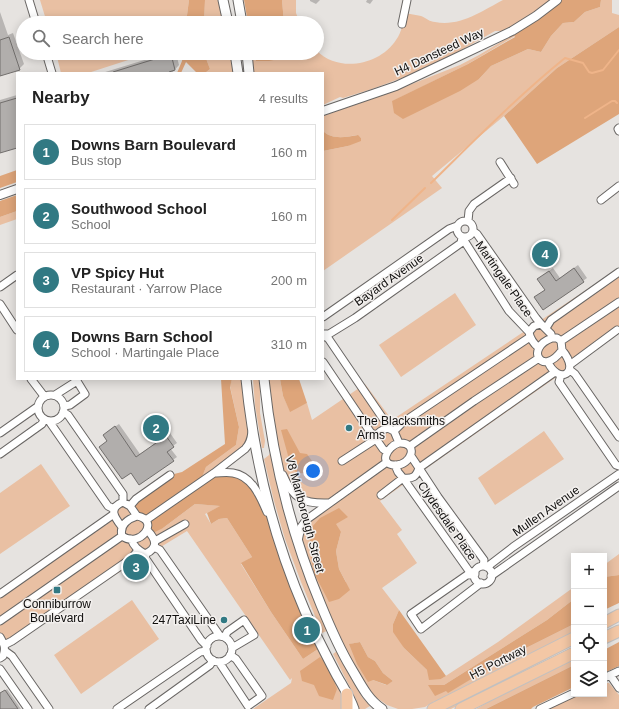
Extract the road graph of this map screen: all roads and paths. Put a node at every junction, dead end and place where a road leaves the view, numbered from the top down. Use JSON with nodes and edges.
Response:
{"nodes":[{"id":1,"x":29,"y":0,"type":"edge"},
{"id":2,"x":223,"y":0,"type":"edge"},
{"id":3,"x":238,"y":0,"type":"edge"},
{"id":4,"x":407,"y":0,"type":"edge"},
{"id":5,"x":557,"y":0,"type":"edge"},
{"id":6,"x":34,"y":16,"type":"edge"},
{"id":7,"x":226,"y":16,"type":"edge"},
{"id":8,"x":241,"y":16,"type":"edge"},
{"id":9,"x":402,"y":24,"type":"dead end"},
{"id":10,"x":48,"y":60,"type":"edge"},
{"id":11,"x":236,"y":60,"type":"edge"},
{"id":12,"x":248,"y":60,"type":"edge"},
{"id":13,"x":52,"y":72,"type":"edge"},
{"id":14,"x":238,"y":72,"type":"edge"},
{"id":15,"x":250,"y":72,"type":"edge"},
{"id":16,"x":324,"y":111,"type":"edge"},
{"id":17,"x":619,"y":128,"type":"edge"},
{"id":18,"x":619,"y":131,"type":"edge"},
{"id":19,"x":500,"y":162,"type":"dead end"},
{"id":20,"x":619,"y":186,"type":"edge"},
{"id":21,"x":16,"y":189,"type":"edge"},
{"id":22,"x":0,"y":195,"type":"edge"},
{"id":23,"x":601,"y":200,"type":"dead end"},
{"id":24,"x":468,"y":221,"type":"junction"},
{"id":25,"x":457,"y":226,"type":"junction"},
{"id":26,"x":473,"y":231,"type":"junction"},
{"id":27,"x":463,"y":237,"type":"junction"},
{"id":28,"x":619,"y":272,"type":"edge"},
{"id":29,"x":16,"y":276,"type":"edge"},
{"id":30,"x":0,"y":287,"type":"edge"},
{"id":31,"x":619,"y":302,"type":"edge"},
{"id":32,"x":0,"y":304,"type":"edge"},
{"id":33,"x":324,"y":315,"type":"edge"},
{"id":34,"x":544,"y":326,"type":"junction"},
{"id":35,"x":16,"y":328,"type":"edge"},
{"id":36,"x":617,"y":330,"type":"dead end"},
{"id":37,"x":324,"y":334,"type":"edge"},
{"id":38,"x":529,"y":334,"type":"junction"},
{"id":39,"x":324,"y":335,"type":"edge"},
{"id":40,"x":552,"y":338,"type":"junction"},
{"id":41,"x":561,"y":341,"type":"junction"},
{"id":42,"x":539,"y":348,"type":"junction"},
{"id":43,"x":562,"y":350,"type":"junction"},
{"id":44,"x":539,"y":358,"type":"junction"},
{"id":45,"x":548,"y":362,"type":"junction"},
{"id":46,"x":324,"y":363,"type":"edge"},
{"id":47,"x":570,"y":367,"type":"junction"},
{"id":48,"x":558,"y":374,"type":"junction"},
{"id":49,"x":32,"y":380,"type":"edge"},
{"id":50,"x":246,"y":380,"type":"edge"},
{"id":51,"x":264,"y":380,"type":"edge"},
{"id":52,"x":55,"y":395,"type":"junction"},
{"id":53,"x":44,"y":396,"type":"junction"},
{"id":54,"x":38,"y":407,"type":"junction"},
{"id":55,"x":64,"y":409,"type":"junction"},
{"id":56,"x":47,"y":420,"type":"junction"},
{"id":57,"x":252,"y":426,"type":"junction"},
{"id":58,"x":391,"y":430,"type":"junction"},
{"id":59,"x":0,"y":433,"type":"edge"},
{"id":60,"x":376,"y":437,"type":"junction"},
{"id":61,"x":619,"y":437,"type":"edge"},
{"id":62,"x":399,"y":443,"type":"junction"},
{"id":63,"x":410,"y":446,"type":"junction"},
{"id":64,"x":386,"y":452,"type":"junction"},
{"id":65,"x":0,"y":454,"type":"edge"},
{"id":66,"x":411,"y":456,"type":"junction"},
{"id":67,"x":342,"y":461,"type":"dead end"},
{"id":68,"x":387,"y":462,"type":"junction"},
{"id":69,"x":395,"y":465,"type":"junction"},
{"id":70,"x":619,"y":466,"type":"edge"},
{"id":71,"x":279,"y":468,"type":"junction"},
{"id":72,"x":419,"y":468,"type":"junction"},
{"id":73,"x":214,"y":473,"type":"junction"},
{"id":74,"x":170,"y":474,"type":"dead end"},
{"id":75,"x":619,"y":474,"type":"edge"},
{"id":76,"x":403,"y":478,"type":"junction"},
{"id":77,"x":619,"y":486,"type":"edge"},
{"id":78,"x":381,"y":495,"type":"dead end"},
{"id":79,"x":265,"y":500,"type":"junction"},
{"id":80,"x":123,"y":502,"type":"junction"},
{"id":81,"x":329,"y":503,"type":"junction"},
{"id":82,"x":130,"y":506,"type":"junction"},
{"id":83,"x":114,"y":512,"type":"junction"},
{"id":84,"x":137,"y":516,"type":"junction"},
{"id":85,"x":146,"y":520,"type":"junction"},
{"id":86,"x":185,"y":524,"type":"dead end"},
{"id":87,"x":122,"y":527,"type":"junction"},
{"id":88,"x":147,"y":530,"type":"junction"},
{"id":89,"x":122,"y":536,"type":"junction"},
{"id":90,"x":131,"y":539,"type":"junction"},
{"id":91,"x":154,"y":544,"type":"junction"},
{"id":92,"x":298,"y":544,"type":"junction"},
{"id":93,"x":142,"y":552,"type":"junction"},
{"id":94,"x":485,"y":566,"type":"junction"},
{"id":95,"x":475,"y":573,"type":"junction"},
{"id":96,"x":491,"y":576,"type":"junction"},
{"id":97,"x":481,"y":583,"type":"junction"},
{"id":98,"x":0,"y":594,"type":"edge"},
{"id":99,"x":619,"y":615,"type":"edge"},
{"id":100,"x":0,"y":621,"type":"edge"},
{"id":101,"x":607,"y":621,"type":"edge"},
{"id":102,"x":619,"y":631,"type":"edge"},
{"id":103,"x":222,"y":636,"type":"junction"},
{"id":104,"x":0,"y":637,"type":"edge"},
{"id":105,"x":607,"y":637,"type":"edge"},
{"id":106,"x":571,"y":640,"type":"edge"},
{"id":107,"x":5,"y":648,"type":"junction"},
{"id":108,"x":207,"y":648,"type":"junction"},
{"id":109,"x":231,"y":652,"type":"junction"},
{"id":110,"x":571,"y":654,"type":"edge"},
{"id":111,"x":0,"y":658,"type":"edge"},
{"id":112,"x":216,"y":661,"type":"junction"},
{"id":113,"x":0,"y":669,"type":"edge"},
{"id":114,"x":619,"y":671,"type":"edge"},
{"id":115,"x":607,"y":677,"type":"edge"},
{"id":116,"x":619,"y":688,"type":"edge"},
{"id":117,"x":347,"y":694,"type":"junction"},
{"id":118,"x":571,"y":694,"type":"edge"},
{"id":119,"x":28,"y":709,"type":"edge"},
{"id":120,"x":50,"y":709,"type":"edge"},
{"id":121,"x":117,"y":709,"type":"edge"},
{"id":122,"x":149,"y":709,"type":"edge"},
{"id":123,"x":347,"y":709,"type":"edge"},
{"id":124,"x":354,"y":709,"type":"edge"},
{"id":125,"x":382,"y":709,"type":"edge"},
{"id":126,"x":433,"y":709,"type":"edge"},
{"id":127,"x":461,"y":709,"type":"edge"},
{"id":128,"x":540,"y":709,"type":"edge"}],
"edges":[{"from":1,"to":6,"type":"street"},
{"from":2,"to":7,"type":"main road"},
{"from":3,"to":8,"type":"main road"},
{"from":4,"to":9,"type":"street"},
{"from":5,"to":16,"type":"street","name":"H4 Dansteed Way"},
{"from":10,"to":13,"type":"street"},
{"from":11,"to":14,"type":"main road"},
{"from":12,"to":15,"type":"main road"},
{"from":17,"to":18,"type":"street"},
{"from":19,"to":24,"type":"street"},
{"from":20,"to":23,"type":"street"},
{"from":21,"to":22,"type":"street"},
{"from":24,"to":25,"type":"street"},
{"from":24,"to":26,"type":"street"},
{"from":25,"to":27,"type":"street"},
{"from":25,"to":33,"type":"street","name":"Bayard Avenue"},
{"from":26,"to":27,"type":"street"},
{"from":26,"to":34,"type":"street","name":"Martingale Place"},
{"from":27,"to":37,"type":"street","name":"Bayard Avenue"},
{"from":27,"to":38,"type":"street","name":"Martingale Place"},
{"from":28,"to":34,"type":"street"},
{"from":29,"to":30,"type":"street"},
{"from":31,"to":41,"type":"street"},
{"from":32,"to":35,"type":"street"},
{"from":34,"to":38,"type":"street"},
{"from":34,"to":40,"type":"street","name":"Martingale Place"},
{"from":36,"to":47,"type":"street"},
{"from":38,"to":42,"type":"street","name":"Martingale Place"},
{"from":38,"to":58,"type":"street"},
{"from":39,"to":58,"type":"street"},
{"from":40,"to":41,"type":"street"},
{"from":40,"to":42,"type":"street"},
{"from":41,"to":43,"type":"street"},
{"from":42,"to":44,"type":"street"},
{"from":43,"to":45,"type":"street"},
{"from":43,"to":47,"type":"street"},
{"from":44,"to":45,"type":"street"},
{"from":44,"to":63,"type":"street"},
{"from":45,"to":48,"type":"street"},
{"from":46,"to":60,"type":"street"},
{"from":47,"to":48,"type":"street"},
{"from":47,"to":61,"type":"street"},
{"from":48,"to":70,"type":"street"},
{"from":48,"to":72,"type":"street"},
{"from":49,"to":53,"type":"street"},
{"from":50,"to":57,"type":"main road"},
{"from":51,"to":71,"type":"main road","name":"V8 Marlborough Street"},
{"from":52,"to":53,"type":"street"},
{"from":52,"to":55,"type":"street"},
{"from":52,"to":55,"type":"street"},
{"from":53,"to":54,"type":"street"},
{"from":54,"to":56,"type":"street"},
{"from":54,"to":59,"type":"street"},
{"from":55,"to":56,"type":"street"},
{"from":55,"to":80,"type":"street"},
{"from":56,"to":65,"type":"street"},
{"from":56,"to":83,"type":"street"},
{"from":57,"to":73,"type":"street"},
{"from":57,"to":79,"type":"main road"},
{"from":58,"to":60,"type":"street"},
{"from":58,"to":62,"type":"street"},
{"from":60,"to":64,"type":"street"},
{"from":60,"to":67,"type":"street"},
{"from":62,"to":63,"type":"street"},
{"from":62,"to":64,"type":"street"},
{"from":63,"to":66,"type":"street"},
{"from":64,"to":68,"type":"street"},
{"from":66,"to":69,"type":"street"},
{"from":66,"to":72,"type":"street","name":"Clydesdale Place"},
{"from":68,"to":69,"type":"street"},
{"from":68,"to":81,"type":"street"},
{"from":69,"to":76,"type":"street","name":"Clydesdale Place"},
{"from":71,"to":81,"type":"street"},
{"from":71,"to":92,"type":"main road","name":"V8 Marlborough Street"},
{"from":72,"to":76,"type":"street"},
{"from":72,"to":94,"type":"street","name":"Clydesdale Place"},
{"from":73,"to":79,"type":"street"},
{"from":73,"to":85,"type":"street"},
{"from":74,"to":82,"type":"street"},
{"from":75,"to":94,"type":"street","name":"Mullen Avenue"},
{"from":76,"to":78,"type":"street"},
{"from":76,"to":95,"type":"street","name":"Clydesdale Place"},
{"from":77,"to":96,"type":"street","name":"Mullen Avenue"},
{"from":79,"to":117,"type":"main road"},
{"from":80,"to":82,"type":"street"},
{"from":80,"to":83,"type":"street"},
{"from":81,"to":92,"type":"street"},
{"from":82,"to":84,"type":"street"},
{"from":83,"to":87,"type":"street"},
{"from":83,"to":98,"type":"street"},
{"from":84,"to":85,"type":"street"},
{"from":84,"to":87,"type":"street"},
{"from":85,"to":88,"type":"street"},
{"from":86,"to":91,"type":"street"},
{"from":87,"to":89,"type":"street"},
{"from":88,"to":90,"type":"street"},
{"from":88,"to":91,"type":"street"},
{"from":89,"to":90,"type":"street"},
{"from":89,"to":100,"type":"street"},
{"from":90,"to":93,"type":"street"},
{"from":91,"to":93,"type":"street"},
{"from":91,"to":103,"type":"street"},
{"from":92,"to":125,"type":"main road","name":"V8 Marlborough Street"},
{"from":93,"to":107,"type":"street"},
{"from":93,"to":108,"type":"street"},
{"from":94,"to":95,"type":"street"},
{"from":94,"to":96,"type":"street"},
{"from":95,"to":97,"type":"street"},
{"from":95,"to":97,"type":"street"},
{"from":96,"to":97,"type":"street"},
{"from":99,"to":101,"type":"main road"},
{"from":102,"to":105,"type":"main road"},
{"from":103,"to":108,"type":"street"},
{"from":103,"to":109,"type":"street"},
{"from":103,"to":109,"type":"street"},
{"from":104,"to":107,"type":"street"},
{"from":106,"to":126,"type":"main road","name":"H5 Portway"},
{"from":107,"to":111,"type":"street"},
{"from":107,"to":120,"type":"street"},
{"from":108,"to":112,"type":"street"},
{"from":108,"to":121,"type":"street"},
{"from":109,"to":112,"type":"street"},
{"from":109,"to":112,"type":"street"},
{"from":110,"to":127,"type":"main road"},
{"from":112,"to":122,"type":"street"},
{"from":113,"to":119,"type":"street"},
{"from":114,"to":115,"type":"street"},
{"from":115,"to":116,"type":"street"},
{"from":117,"to":123,"type":"main road"},
{"from":117,"to":124,"type":"main road"},
{"from":118,"to":128,"type":"street"}]}
